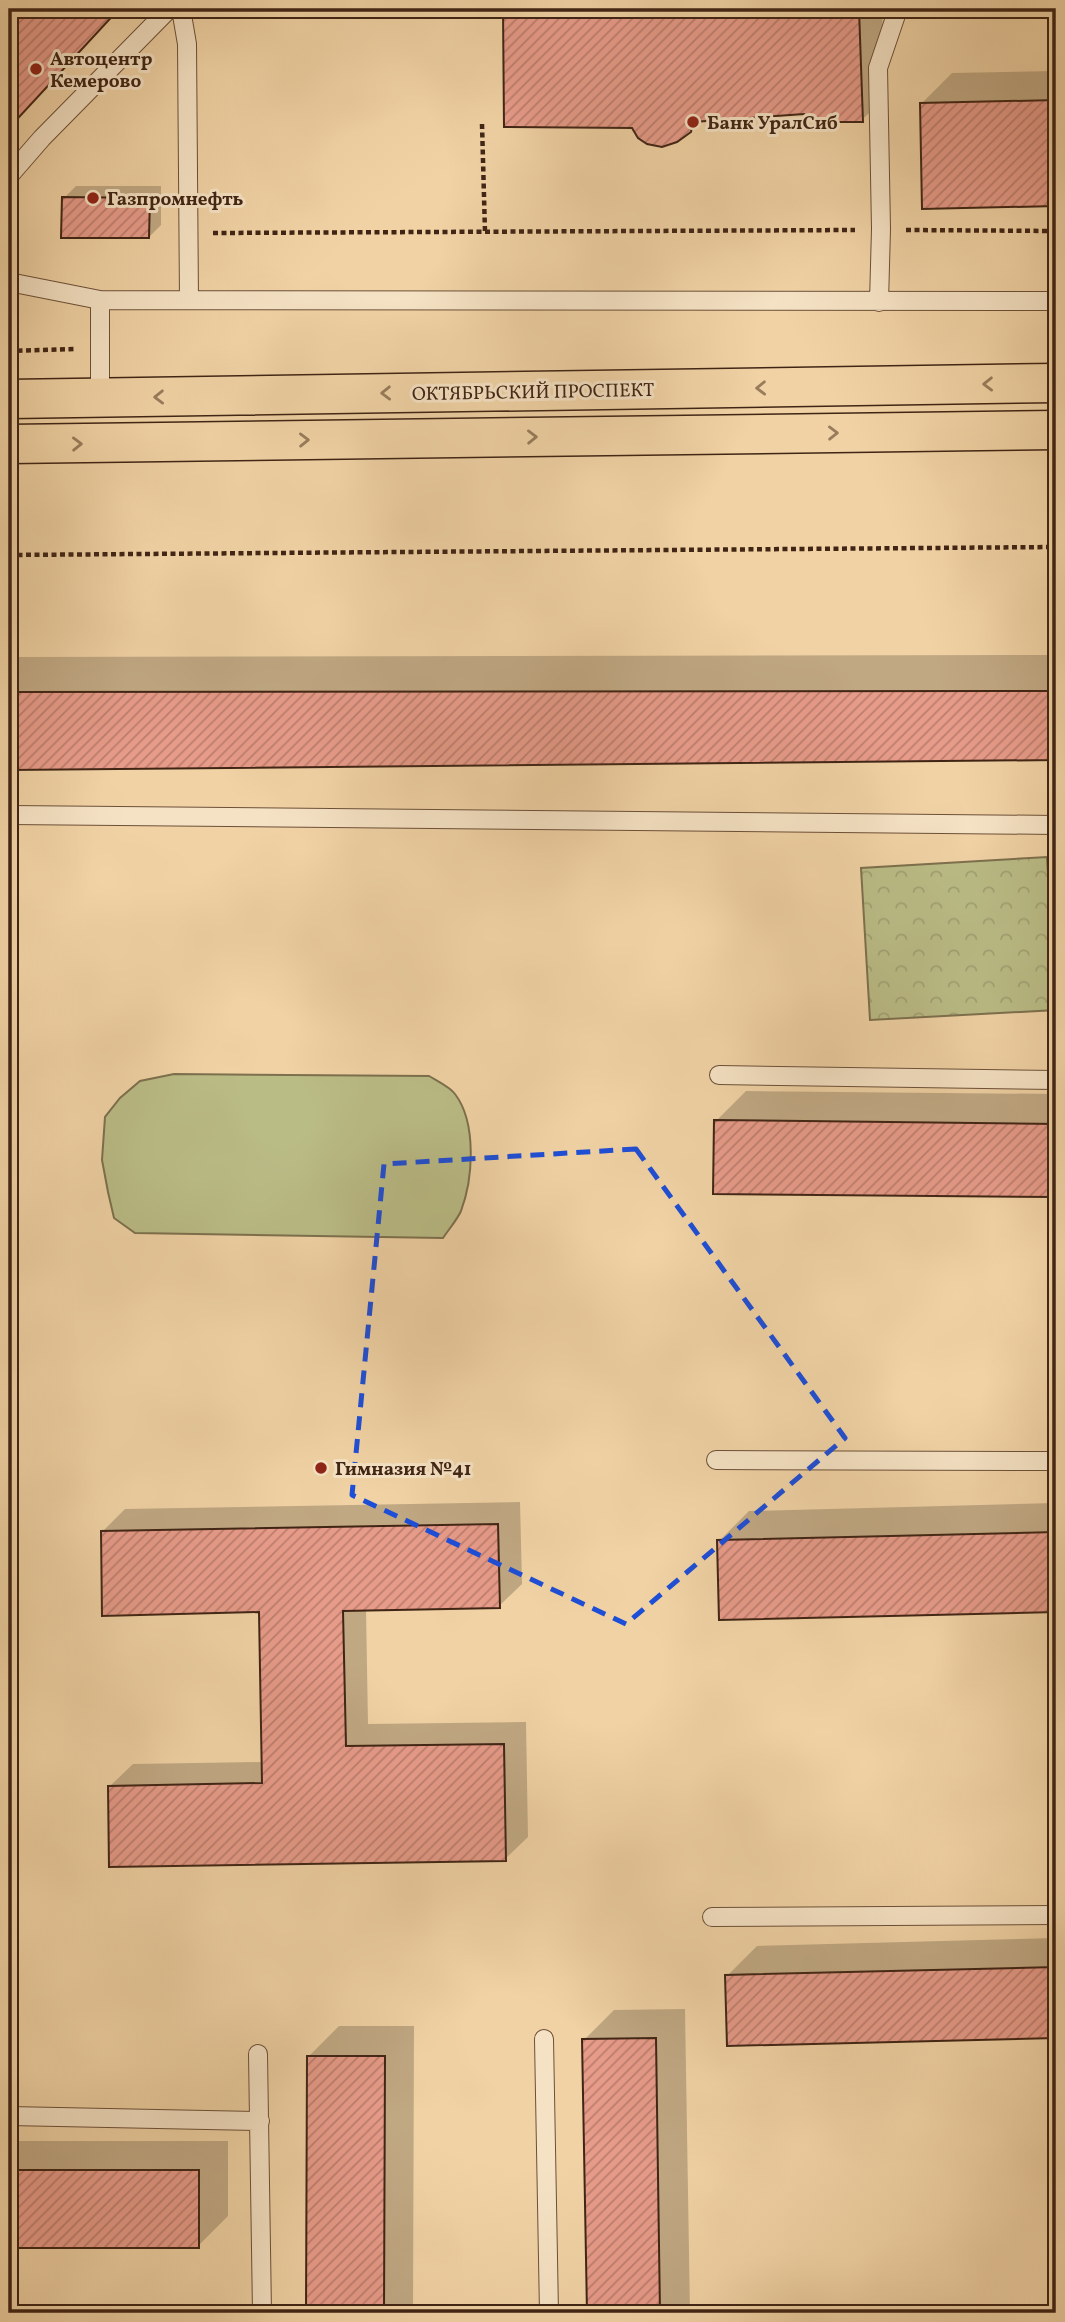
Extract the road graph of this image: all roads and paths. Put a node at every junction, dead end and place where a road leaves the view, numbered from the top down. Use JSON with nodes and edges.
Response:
{"nodes":[{"id":1,"x":169,"y":9,"type":"edge"},
{"id":2,"x":181,"y":9,"type":"edge"},
{"id":3,"x":898,"y":9,"type":"edge"},
{"id":4,"x":482,"y":124,"type":"dead end"},
{"id":5,"x":9,"y":176,"type":"edge"},
{"id":6,"x":881,"y":229,"type":"junction"},
{"id":7,"x":1056,"y":231,"type":"edge"},
{"id":8,"x":485,"y":232,"type":"junction"},
{"id":9,"x":209,"y":233,"type":"dead end"},
{"id":10,"x":9,"y":282,"type":"edge"},
{"id":11,"x":100,"y":300,"type":"junction"},
{"id":12,"x":189,"y":300,"type":"junction"},
{"id":13,"x":1056,"y":301,"type":"edge"},
{"id":14,"x":879,"y":302,"type":"junction"},
{"id":15,"x":1056,"y":383,"type":"edge"},
{"id":16,"x":100,"y":398,"type":"junction"},
{"id":17,"x":9,"y":399,"type":"edge"},
{"id":18,"x":1056,"y":430,"type":"edge"},
{"id":19,"x":9,"y":444,"type":"edge"},
{"id":20,"x":1056,"y":547,"type":"edge"},
{"id":21,"x":9,"y":555,"type":"edge"},
{"id":22,"x":9,"y":816,"type":"edge"},
{"id":23,"x":1056,"y":825,"type":"edge"},
{"id":24,"x":719,"y":1075,"type":"dead end"},
{"id":25,"x":1056,"y":1080,"type":"edge"},
{"id":26,"x":716,"y":1461,"type":"dead end"},
{"id":27,"x":1056,"y":1461,"type":"edge"},
{"id":28,"x":1056,"y":1915,"type":"edge"},
{"id":29,"x":712,"y":1917,"type":"dead end"},
{"id":30,"x":544,"y":2039,"type":"dead end"},
{"id":31,"x":258,"y":2054,"type":"dead end"},
{"id":32,"x":9,"y":2116,"type":"edge"},
{"id":33,"x":260,"y":2121,"type":"junction"},
{"id":34,"x":262,"y":2313,"type":"edge"},
{"id":35,"x":550,"y":2313,"type":"edge"}],
"edges":[{"from":1,"to":5,"type":"lane"},
{"from":2,"to":12,"type":"lane"},
{"from":3,"to":6,"type":"lane"},
{"from":4,"to":8,"type":"path"},
{"from":6,"to":7,"type":"path"},
{"from":6,"to":8,"type":"path"},
{"from":6,"to":14,"type":"lane"},
{"from":8,"to":9,"type":"path"},
{"from":10,"to":11,"type":"lane"},
{"from":11,"to":12,"type":"lane"},
{"from":11,"to":16,"type":"lane"},
{"from":12,"to":14,"type":"lane"},
{"from":13,"to":14,"type":"lane"},
{"from":15,"to":16,"type":"main road","name":"ОКТЯБРЬСКИЙ ПРОСПЕКТ","one_way":true},
{"from":16,"to":17,"type":"main road","name":"ОКТЯБРЬСКИЙ ПРОСПЕКТ"},
{"from":19,"to":18,"type":"main road","one_way":true},
{"from":20,"to":21,"type":"path"},
{"from":22,"to":23,"type":"lane"},
{"from":24,"to":25,"type":"lane"},
{"from":26,"to":27,"type":"lane"},
{"from":28,"to":29,"type":"lane"},
{"from":30,"to":35,"type":"lane"},
{"from":31,"to":33,"type":"lane"},
{"from":32,"to":33,"type":"lane"},
{"from":33,"to":34,"type":"lane"}]}
